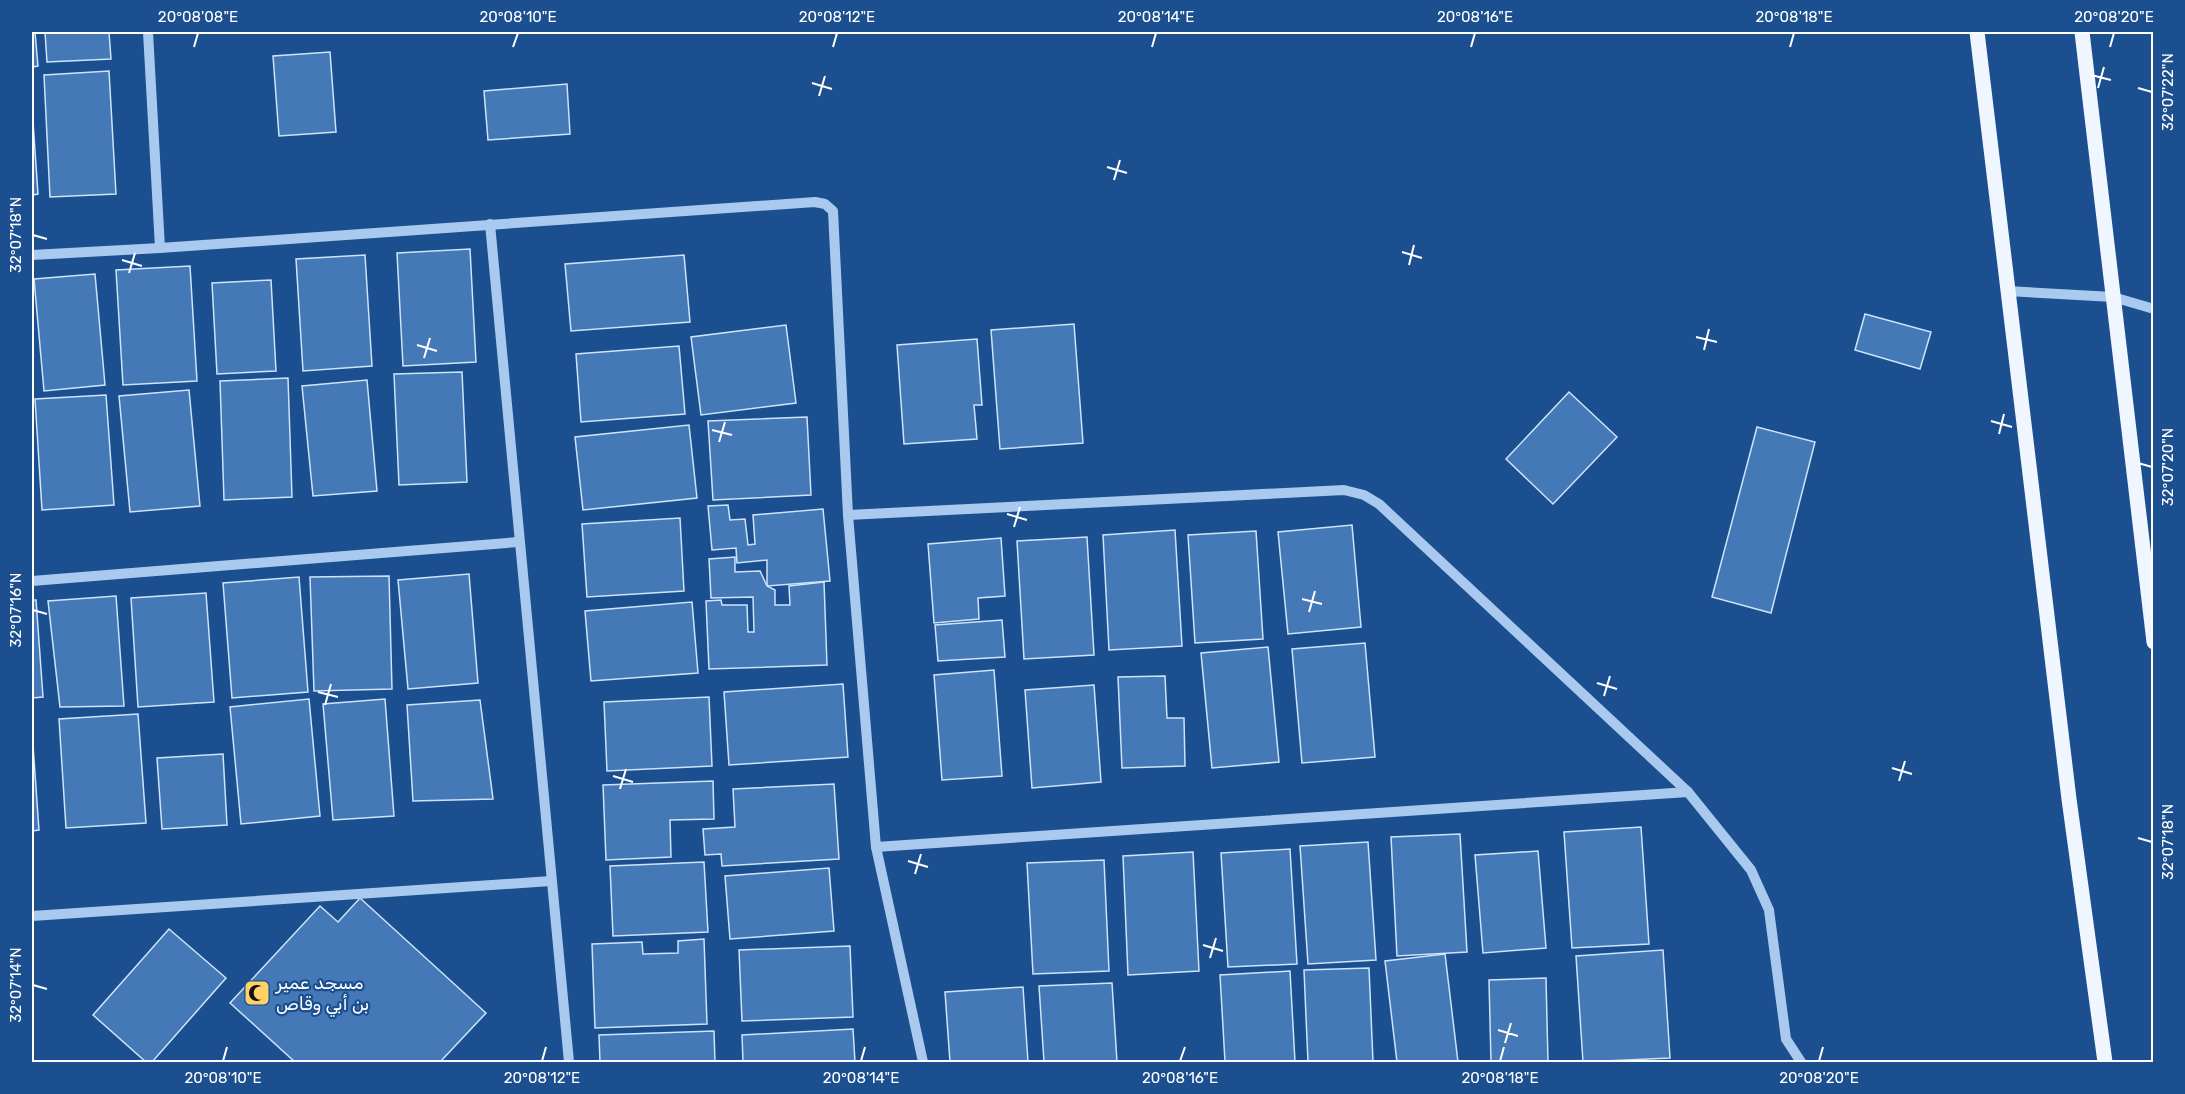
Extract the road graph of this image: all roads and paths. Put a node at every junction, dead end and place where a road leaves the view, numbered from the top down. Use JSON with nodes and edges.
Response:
{"nodes":[{"id":1,"x":148,"y":32,"type":"edge"},
{"id":2,"x":1977,"y":32,"type":"edge"},
{"id":3,"x":2082,"y":32,"type":"edge"},
{"id":4,"x":490,"y":224,"type":"junction"},
{"id":5,"x":160,"y":248,"type":"junction"},
{"id":6,"x":32,"y":255,"type":"edge"},
{"id":7,"x":2007,"y":291,"type":"junction"},
{"id":8,"x":2113,"y":297,"type":"junction"},
{"id":9,"x":2154,"y":309,"type":"edge"},
{"id":10,"x":848,"y":515,"type":"junction"},
{"id":11,"x":518,"y":542,"type":"junction"},
{"id":12,"x":32,"y":581,"type":"edge"},
{"id":13,"x":2154,"y":642,"type":"edge"},
{"id":14,"x":1688,"y":792,"type":"junction"},
{"id":15,"x":876,"y":847,"type":"junction"},
{"id":16,"x":551,"y":881,"type":"junction"},
{"id":17,"x":32,"y":916,"type":"edge"},
{"id":18,"x":569,"y":1062,"type":"edge"},
{"id":19,"x":923,"y":1062,"type":"edge"},
{"id":20,"x":1801,"y":1062,"type":"edge"},
{"id":21,"x":2105,"y":1062,"type":"edge"}],
"edges":[{"from":1,"to":5,"type":"street"},
{"from":2,"to":7,"type":"main road"},
{"from":3,"to":8,"type":"main road"},
{"from":4,"to":5,"type":"street"},
{"from":4,"to":10,"type":"street"},
{"from":4,"to":11,"type":"street"},
{"from":5,"to":6,"type":"street"},
{"from":7,"to":8,"type":"street"},
{"from":7,"to":21,"type":"main road"},
{"from":8,"to":9,"type":"street"},
{"from":8,"to":13,"type":"main road"},
{"from":10,"to":14,"type":"street"},
{"from":10,"to":15,"type":"street"},
{"from":11,"to":12,"type":"street"},
{"from":11,"to":16,"type":"street"},
{"from":14,"to":15,"type":"street"},
{"from":14,"to":20,"type":"street"},
{"from":15,"to":19,"type":"street"},
{"from":16,"to":17,"type":"street"},
{"from":16,"to":18,"type":"street"}]}
